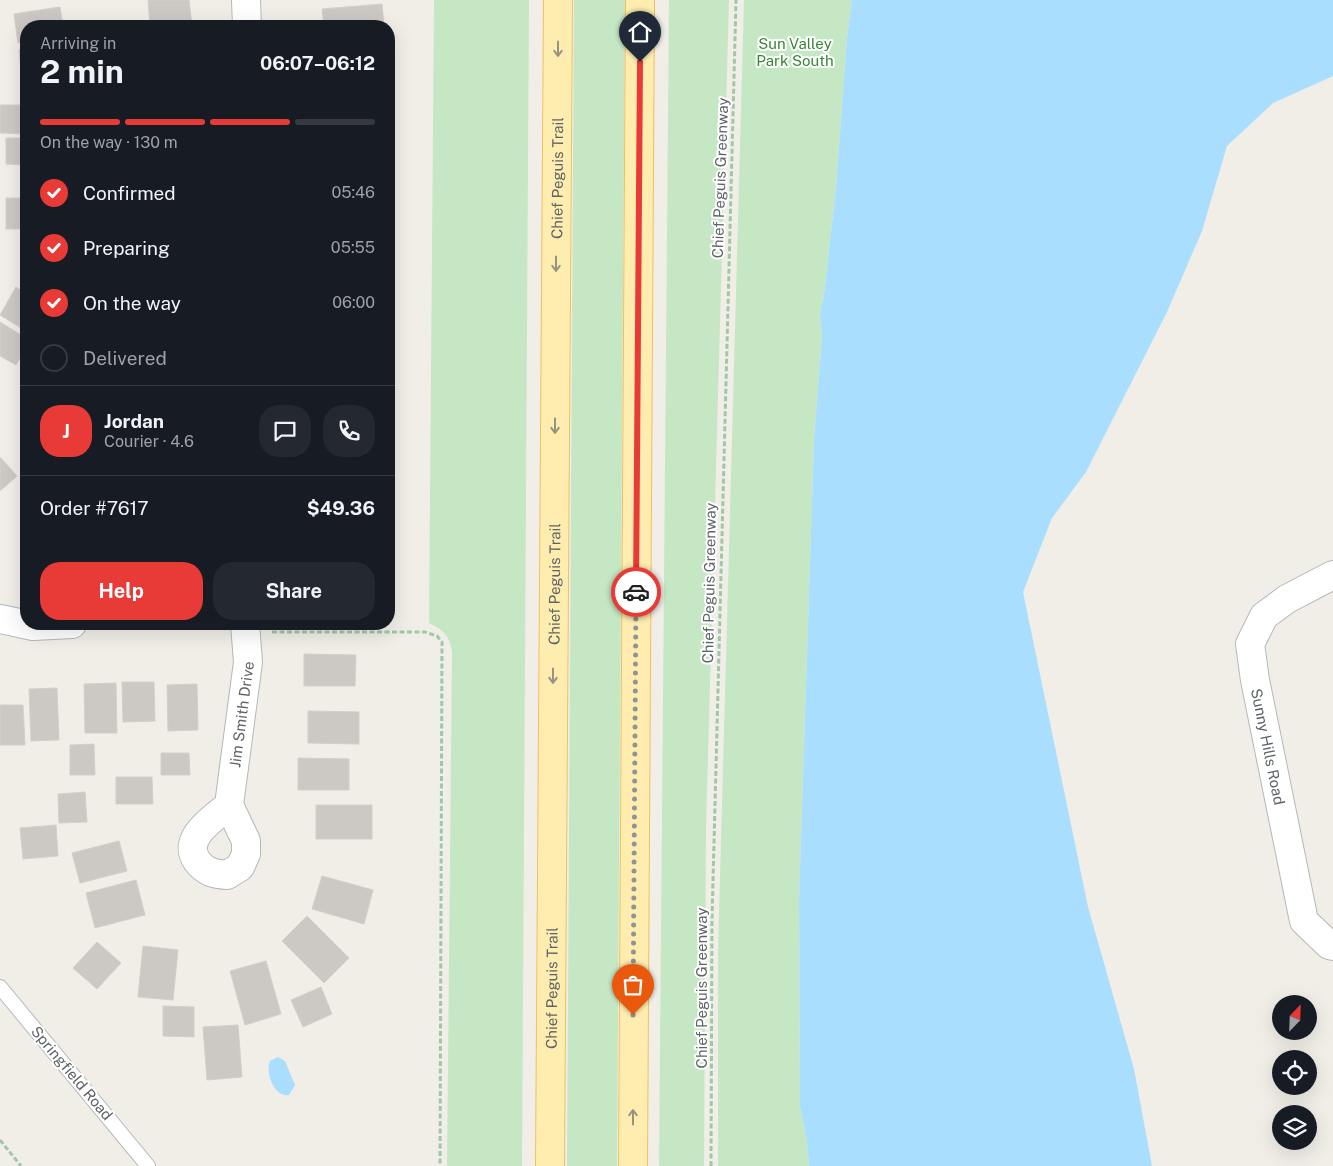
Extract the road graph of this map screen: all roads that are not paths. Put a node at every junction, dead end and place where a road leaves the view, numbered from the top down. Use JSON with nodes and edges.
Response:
{"nodes":[{"id":1,"x":246,"y":0,"type":"edge"},
{"id":2,"x":558,"y":0,"type":"edge"},
{"id":3,"x":640,"y":0,"type":"edge"},
{"id":4,"x":247,"y":20,"type":"edge"},
{"id":5,"x":1333,"y":575,"type":"edge"},
{"id":6,"x":0,"y":619,"type":"edge"},
{"id":7,"x":20,"y":623,"type":"edge"},
{"id":8,"x":246,"y":630,"type":"edge"},
{"id":9,"x":229,"y":805,"type":"dead end"},
{"id":10,"x":1333,"y":946,"type":"edge"},
{"id":11,"x":0,"y":987,"type":"edge"},
{"id":12,"x":149,"y":1164,"type":"edge"},
{"id":13,"x":550,"y":1166,"type":"edge"},
{"id":14,"x":633,"y":1166,"type":"edge"}],
"edges":[{"from":1,"to":4,"type":"street"},
{"from":2,"to":13,"type":"main road","name":"Chief Peguis Trail","one_way":true},
{"from":14,"to":3,"type":"main road","one_way":true},
{"from":5,"to":10,"type":"street","name":"Sunny Hills Road"},
{"from":6,"to":7,"type":"street"},
{"from":8,"to":9,"type":"street","name":"Jim Smith Drive"},
{"from":11,"to":12,"type":"lane","name":"Springfield Road"}]}
